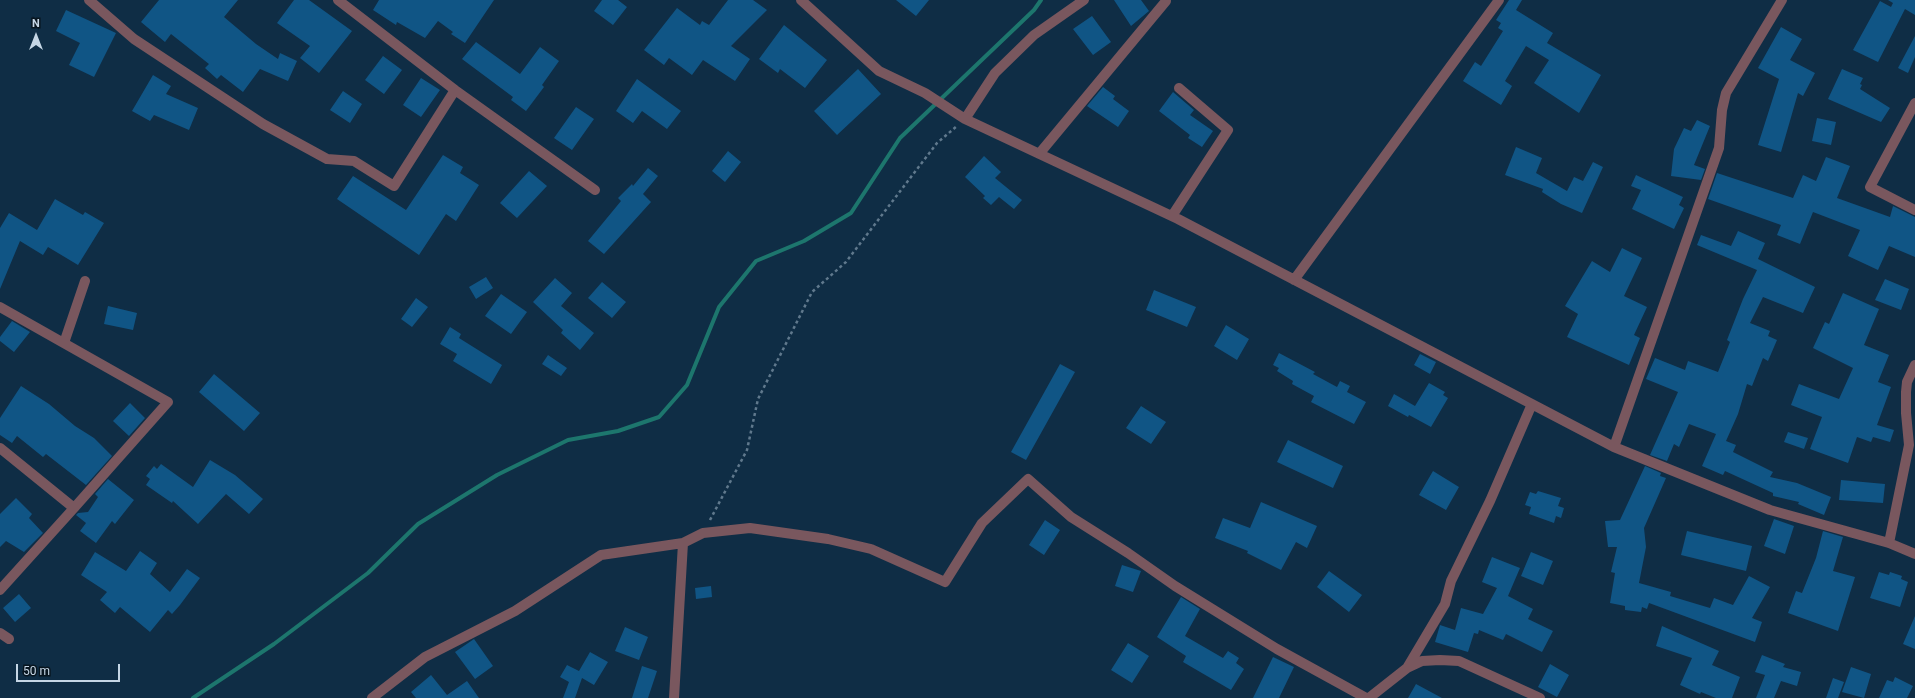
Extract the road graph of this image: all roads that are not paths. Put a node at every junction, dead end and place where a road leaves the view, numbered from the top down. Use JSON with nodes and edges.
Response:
{"nodes":[{"id":1,"x":89,"y":0,"type":"edge"},
{"id":2,"x":338,"y":0,"type":"edge"},
{"id":3,"x":801,"y":0,"type":"edge"},
{"id":4,"x":1084,"y":0,"type":"edge"},
{"id":5,"x":1499,"y":0,"type":"edge"},
{"id":6,"x":1782,"y":0,"type":"edge"},
{"id":7,"x":1166,"y":1,"type":"dead end"},
{"id":8,"x":1179,"y":88,"type":"dead end"},
{"id":9,"x":455,"y":90,"type":"junction"},
{"id":10,"x":1915,"y":103,"type":"edge"},
{"id":11,"x":965,"y":119,"type":"junction"},
{"id":12,"x":1039,"y":154,"type":"junction"},
{"id":13,"x":595,"y":190,"type":"dead end"},
{"id":14,"x":1915,"y":210,"type":"edge"},
{"id":15,"x":1172,"y":216,"type":"junction"},
{"id":16,"x":1294,"y":280,"type":"junction"},
{"id":17,"x":85,"y":281,"type":"dead end"},
{"id":18,"x":0,"y":307,"type":"edge"},
{"id":19,"x":64,"y":343,"type":"junction"},
{"id":20,"x":1915,"y":365,"type":"edge"},
{"id":21,"x":1532,"y":404,"type":"junction"},
{"id":22,"x":1614,"y":447,"type":"junction"},
{"id":23,"x":0,"y":448,"type":"edge"},
{"id":24,"x":74,"y":508,"type":"junction"},
{"id":25,"x":683,"y":543,"type":"junction"},
{"id":26,"x":1888,"y":543,"type":"junction"},
{"id":27,"x":1915,"y":554,"type":"edge"},
{"id":28,"x":0,"y":590,"type":"edge"},
{"id":29,"x":0,"y":633,"type":"edge"},
{"id":30,"x":10,"y":639,"type":"dead end"},
{"id":31,"x":1407,"y":668,"type":"junction"},
{"id":32,"x":1522,"y":694,"type":"edge"},
{"id":33,"x":372,"y":698,"type":"edge"},
{"id":34,"x":674,"y":698,"type":"edge"},
{"id":35,"x":1367,"y":698,"type":"edge"},
{"id":36,"x":1540,"y":698,"type":"edge"}],
"edges":[{"from":1,"to":9,"type":"street"},
{"from":2,"to":9,"type":"street"},
{"from":3,"to":11,"type":"street"},
{"from":4,"to":11,"type":"street"},
{"from":5,"to":16,"type":"street"},
{"from":6,"to":22,"type":"street"},
{"from":7,"to":12,"type":"street"},
{"from":8,"to":15,"type":"street"},
{"from":9,"to":13,"type":"street"},
{"from":10,"to":14,"type":"street"},
{"from":11,"to":12,"type":"street"},
{"from":12,"to":15,"type":"street"},
{"from":15,"to":16,"type":"street"},
{"from":16,"to":21,"type":"street"},
{"from":17,"to":19,"type":"street"},
{"from":18,"to":19,"type":"street"},
{"from":19,"to":24,"type":"street"},
{"from":20,"to":26,"type":"street"},
{"from":21,"to":22,"type":"street"},
{"from":21,"to":31,"type":"street"},
{"from":22,"to":26,"type":"street"},
{"from":23,"to":24,"type":"street"},
{"from":24,"to":28,"type":"street"},
{"from":25,"to":33,"type":"street"},
{"from":25,"to":34,"type":"street"},
{"from":25,"to":35,"type":"street"},
{"from":26,"to":27,"type":"street"},
{"from":29,"to":30,"type":"street"},
{"from":31,"to":32,"type":"street"},
{"from":31,"to":35,"type":"street"},
{"from":32,"to":36,"type":"street"}]}
